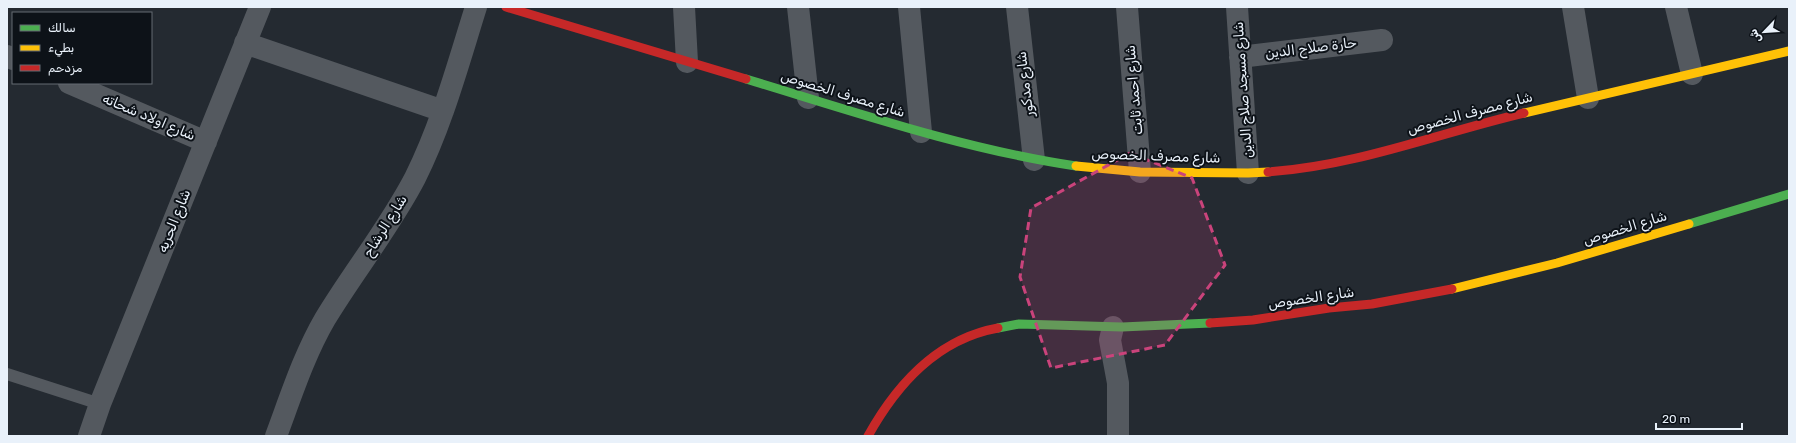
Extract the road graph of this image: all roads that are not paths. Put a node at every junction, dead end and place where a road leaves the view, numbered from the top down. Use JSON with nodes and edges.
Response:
{"nodes":[{"id":1,"x":260,"y":7,"type":"edge"},
{"id":2,"x":476,"y":7,"type":"edge"},
{"id":3,"x":506,"y":7,"type":"edge"},
{"id":4,"x":684,"y":7,"type":"edge"},
{"id":5,"x":798,"y":7,"type":"edge"},
{"id":6,"x":909,"y":7,"type":"edge"},
{"id":7,"x":1017,"y":7,"type":"edge"},
{"id":8,"x":1127,"y":7,"type":"edge"},
{"id":9,"x":1237,"y":7,"type":"edge"},
{"id":10,"x":1573,"y":7,"type":"edge"},
{"id":11,"x":1676,"y":7,"type":"edge"},
{"id":12,"x":1382,"y":40,"type":"dead end"},
{"id":13,"x":245,"y":43,"type":"junction"},
{"id":14,"x":1789,"y":52,"type":"edge"},
{"id":15,"x":1240,"y":57,"type":"junction"},
{"id":16,"x":686,"y":62,"type":"junction"},
{"id":17,"x":1692,"y":74,"type":"junction"},
{"id":18,"x":71,"y":84,"type":"edge"},
{"id":19,"x":808,"y":98,"type":"junction"},
{"id":20,"x":1588,"y":98,"type":"junction"},
{"id":21,"x":443,"y":111,"type":"junction"},
{"id":22,"x":921,"y":132,"type":"junction"},
{"id":23,"x":206,"y":142,"type":"junction"},
{"id":24,"x":1034,"y":160,"type":"junction"},
{"id":25,"x":1140,"y":172,"type":"junction"},
{"id":26,"x":1248,"y":173,"type":"junction"},
{"id":27,"x":1789,"y":194,"type":"edge"},
{"id":28,"x":1113,"y":327,"type":"junction"},
{"id":29,"x":7,"y":374,"type":"edge"},
{"id":30,"x":100,"y":404,"type":"junction"},
{"id":31,"x":89,"y":436,"type":"edge"},
{"id":32,"x":276,"y":436,"type":"edge"},
{"id":33,"x":868,"y":436,"type":"edge"},
{"id":34,"x":1118,"y":436,"type":"edge"}],
"edges":[{"from":1,"to":13,"type":"street","name":"شارع الحريه"},
{"from":2,"to":21,"type":"street","name":"شارع الرشاح"},
{"from":3,"to":16,"type":"street","name":"شارع مصرف الخصوص"},
{"from":4,"to":16,"type":"street"},
{"from":5,"to":19,"type":"street"},
{"from":6,"to":22,"type":"street"},
{"from":7,"to":24,"type":"street","name":"شارع مدكور"},
{"from":8,"to":25,"type":"street","name":"شارع احمد ثابت"},
{"from":9,"to":15,"type":"street","name":"شارع مسجد صلاح الدين"},
{"from":10,"to":20,"type":"street"},
{"from":11,"to":17,"type":"street"},
{"from":12,"to":15,"type":"street","name":"حارة صلاح الدين"},
{"from":13,"to":21,"type":"street"},
{"from":13,"to":23,"type":"street","name":"شارع الحريه"},
{"from":14,"to":17,"type":"street","name":"شارع مصرف الخصوص"},
{"from":15,"to":26,"type":"street","name":"شارع مسجد صلاح الدين"},
{"from":16,"to":19,"type":"street","name":"شارع مصرف الخصوص"},
{"from":17,"to":20,"type":"street","name":"شارع مصرف الخصوص"},
{"from":18,"to":23,"type":"street","name":"شارع اولاد شحاته"},
{"from":19,"to":22,"type":"street","name":"شارع مصرف الخصوص"},
{"from":20,"to":26,"type":"street","name":"شارع مصرف الخصوص"},
{"from":21,"to":32,"type":"street","name":"شارع الرشاح"},
{"from":22,"to":24,"type":"street","name":"شارع مصرف الخصوص"},
{"from":23,"to":30,"type":"street","name":"شارع الحريه"},
{"from":24,"to":25,"type":"street","name":"شارع مصرف الخصوص"},
{"from":25,"to":26,"type":"street","name":"شارع مصرف الخصوص"},
{"from":27,"to":28,"type":"street","name":"شارع الخصوص"},
{"from":28,"to":33,"type":"street","name":"شارع الخصوص"},
{"from":28,"to":34,"type":"street"},
{"from":29,"to":30,"type":"lane"},
{"from":30,"to":31,"type":"street","name":"شارع الحريه"}]}
